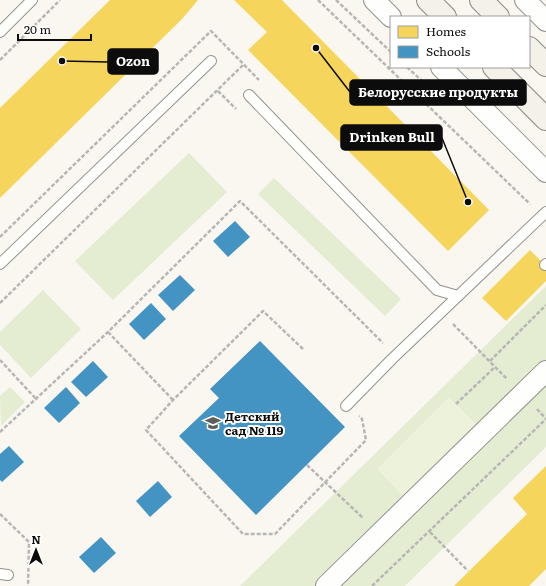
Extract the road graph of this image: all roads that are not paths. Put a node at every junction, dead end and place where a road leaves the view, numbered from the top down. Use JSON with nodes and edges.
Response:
{"nodes":[{"id":1,"x":374,"y":0,"type":"edge"},
{"id":2,"x":428,"y":0,"type":"edge"},
{"id":3,"x":481,"y":0,"type":"edge"},
{"id":4,"x":525,"y":0,"type":"edge"},
{"id":5,"x":30,"y":1,"type":"edge"},
{"id":6,"x":390,"y":16,"type":"edge"},
{"id":7,"x":444,"y":16,"type":"edge"},
{"id":8,"x":497,"y":16,"type":"edge"},
{"id":9,"x":546,"y":21,"type":"edge"},
{"id":10,"x":0,"y":32,"type":"edge"},
{"id":11,"x":530,"y":49,"type":"edge"},
{"id":12,"x":211,"y":61,"type":"dead end"},
{"id":13,"x":546,"y":65,"type":"edge"},
{"id":14,"x":442,"y":68,"type":"edge"},
{"id":15,"x":495,"y":68,"type":"edge"},
{"id":16,"x":249,"y":95,"type":"dead end"},
{"id":17,"x":546,"y":119,"type":"edge"},
{"id":18,"x":546,"y":172,"type":"edge"},
{"id":19,"x":544,"y":214,"type":"edge"},
{"id":20,"x":0,"y":264,"type":"edge"},
{"id":21,"x":458,"y":296,"type":"junction"},
{"id":22,"x":546,"y":371,"type":"edge"},
{"id":23,"x":346,"y":406,"type":"road end"},
{"id":24,"x":326,"y":586,"type":"edge"}],
"edges":[{"from":1,"to":6,"type":"street"},
{"from":2,"to":7,"type":"street"},
{"from":3,"to":8,"type":"street"},
{"from":4,"to":9,"type":"street"},
{"from":5,"to":10,"type":"lane"},
{"from":11,"to":13,"type":"street"},
{"from":12,"to":20,"type":"lane"},
{"from":14,"to":18,"type":"street"},
{"from":15,"to":17,"type":"street"},
{"from":16,"to":21,"type":"lane"},
{"from":19,"to":21,"type":"lane"},
{"from":21,"to":23,"type":"lane"},
{"from":22,"to":24,"type":"street"}]}
